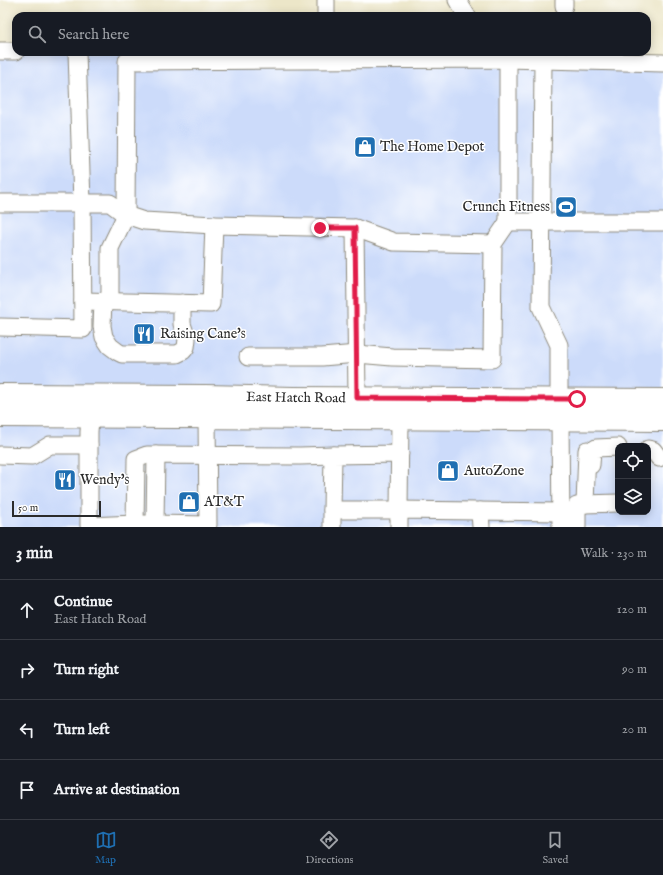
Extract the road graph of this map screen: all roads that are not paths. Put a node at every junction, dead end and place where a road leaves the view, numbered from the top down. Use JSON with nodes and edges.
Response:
{"nodes":[{"id":1,"x":326,"y":0,"type":"edge"},
{"id":2,"x":457,"y":0,"type":"edge"},
{"id":3,"x":326,"y":12,"type":"edge"},
{"id":4,"x":464,"y":12,"type":"edge"},
{"id":5,"x":0,"y":51,"type":"edge"},
{"id":6,"x":12,"y":51,"type":"edge"},
{"id":7,"x":77,"y":56,"type":"edge"},
{"id":8,"x":508,"y":59,"type":"junction"},
{"id":9,"x":543,"y":60,"type":"junction"},
{"id":10,"x":663,"y":63,"type":"edge"},
{"id":11,"x":0,"y":204,"type":"edge"},
{"id":12,"x":82,"y":204,"type":"junction"},
{"id":13,"x":126,"y":215,"type":"junction"},
{"id":14,"x":508,"y":222,"type":"junction"},
{"id":15,"x":542,"y":222,"type":"junction"},
{"id":16,"x":663,"y":222,"type":"edge"},
{"id":17,"x":214,"y":225,"type":"junction"},
{"id":18,"x":355,"y":228,"type":"junction"},
{"id":19,"x":493,"y":244,"type":"junction"},
{"id":20,"x":83,"y":301,"type":"junction"},
{"id":21,"x":106,"y":302,"type":"junction"},
{"id":22,"x":182,"y":303,"type":"junction"},
{"id":23,"x":0,"y":328,"type":"edge"},
{"id":24,"x":357,"y":354,"type":"junction"},
{"id":25,"x":248,"y":357,"type":"dead end"},
{"id":26,"x":0,"y":395,"type":"edge"},
{"id":27,"x":357,"y":398,"type":"junction"},
{"id":28,"x":663,"y":400,"type":"edge"},
{"id":29,"x":560,"y":410,"type":"junction"},
{"id":30,"x":0,"y":416,"type":"edge"},
{"id":31,"x":90,"y":417,"type":"junction"},
{"id":32,"x":206,"y":417,"type":"junction"},
{"id":33,"x":400,"y":419,"type":"junction"},
{"id":34,"x":663,"y":420,"type":"edge"},
{"id":35,"x":89,"y":445,"type":"junction"},
{"id":36,"x":615,"y":447,"type":"edge"},
{"id":37,"x":587,"y":450,"type":"dead end"},
{"id":38,"x":400,"y":454,"type":"junction"},
{"id":39,"x":0,"y":455,"type":"edge"},
{"id":40,"x":156,"y":455,"type":"junction"},
{"id":41,"x":207,"y":455,"type":"junction"},
{"id":42,"x":333,"y":455,"type":"junction"},
{"id":43,"x":615,"y":502,"type":"edge"},
{"id":44,"x":588,"y":503,"type":"junction"},
{"id":45,"x":332,"y":510,"type":"junction"},
{"id":46,"x":399,"y":510,"type":"junction"},
{"id":47,"x":480,"y":519,"type":"edge"},
{"id":48,"x":560,"y":520,"type":"edge"},
{"id":49,"x":135,"y":524,"type":"junction"},
{"id":50,"x":155,"y":524,"type":"junction"},
{"id":51,"x":208,"y":526,"type":"edge"},
{"id":52,"x":88,"y":527,"type":"edge"},
{"id":53,"x":332,"y":527,"type":"edge"},
{"id":54,"x":399,"y":527,"type":"edge"},
{"id":55,"x":577,"y":527,"type":"edge"}],
"edges":[{"from":1,"to":3,"type":"lane"},
{"from":2,"to":4,"type":"lane"},
{"from":5,"to":6,"type":"lane"},
{"from":7,"to":12,"type":"lane"},
{"from":8,"to":9,"type":"lane"},
{"from":8,"to":13,"type":"lane"},
{"from":8,"to":14,"type":"lane"},
{"from":9,"to":10,"type":"lane"},
{"from":9,"to":15,"type":"lane"},
{"from":11,"to":12,"type":"lane"},
{"from":12,"to":13,"type":"lane"},
{"from":12,"to":20,"type":"lane"},
{"from":13,"to":17,"type":"lane"},
{"from":13,"to":21,"type":"lane"},
{"from":14,"to":15,"type":"lane"},
{"from":14,"to":19,"type":"lane"},
{"from":15,"to":16,"type":"lane"},
{"from":15,"to":29,"type":"lane"},
{"from":17,"to":18,"type":"lane"},
{"from":17,"to":22,"type":"lane"},
{"from":18,"to":19,"type":"lane"},
{"from":18,"to":24,"type":"lane"},
{"from":19,"to":24,"type":"lane"},
{"from":20,"to":21,"type":"lane"},
{"from":20,"to":23,"type":"lane"},
{"from":21,"to":22,"type":"lane"},
{"from":21,"to":22,"type":"lane"},
{"from":24,"to":25,"type":"lane"},
{"from":24,"to":27,"type":"lane"},
{"from":26,"to":27,"type":"main road","name":"East Hatch Road"},
{"from":27,"to":29,"type":"main road","name":"East Hatch Road"},
{"from":28,"to":29,"type":"main road","name":"East Hatch Road"},
{"from":29,"to":33,"type":"main road","name":"East Hatch Road"},
{"from":29,"to":34,"type":"main road","name":"East Hatch Road"},
{"from":29,"to":48,"type":"lane"},
{"from":30,"to":31,"type":"main road","name":"East Hatch Road"},
{"from":31,"to":32,"type":"main road","name":"East Hatch Road"},
{"from":31,"to":35,"type":"lane"},
{"from":32,"to":33,"type":"main road","name":"East Hatch Road"},
{"from":32,"to":41,"type":"lane"},
{"from":33,"to":38,"type":"lane"},
{"from":35,"to":39,"type":"lane"},
{"from":35,"to":52,"type":"lane"},
{"from":36,"to":44,"type":"lane"},
{"from":37,"to":44,"type":"lane"},
{"from":38,"to":42,"type":"lane"},
{"from":38,"to":46,"type":"lane"},
{"from":40,"to":41,"type":"lane"},
{"from":40,"to":49,"type":"lane"},
{"from":40,"to":50,"type":"lane"},
{"from":41,"to":42,"type":"lane"},
{"from":41,"to":51,"type":"lane"},
{"from":42,"to":45,"type":"lane"},
{"from":43,"to":44,"type":"lane"},
{"from":44,"to":55,"type":"lane"},
{"from":45,"to":46,"type":"lane"},
{"from":45,"to":53,"type":"lane"},
{"from":46,"to":47,"type":"lane"},
{"from":46,"to":54,"type":"lane"},
{"from":47,"to":48,"type":"lane"},
{"from":49,"to":50,"type":"lane"},
{"from":49,"to":52,"type":"lane"},
{"from":50,"to":51,"type":"lane"}]}
